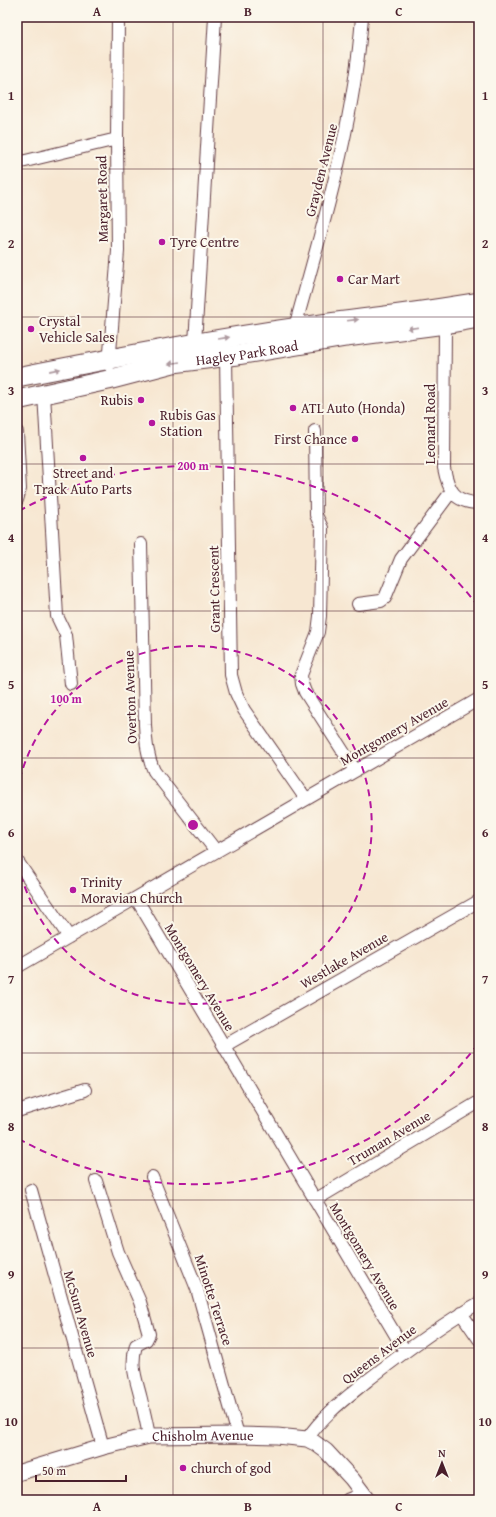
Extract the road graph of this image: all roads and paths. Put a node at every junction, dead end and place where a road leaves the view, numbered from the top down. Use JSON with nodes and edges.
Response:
{"nodes":[{"id":1,"x":118,"y":17,"type":"edge"},
{"id":2,"x":215,"y":17,"type":"edge"},
{"id":3,"x":362,"y":17,"type":"edge"},
{"id":4,"x":116,"y":139,"type":"junction"},
{"id":5,"x":17,"y":164,"type":"edge"},
{"id":6,"x":479,"y":302,"type":"edge"},
{"id":7,"x":479,"y":318,"type":"edge"},
{"id":8,"x":444,"y":324,"type":"junction"},
{"id":9,"x":295,"y":327,"type":"junction"},
{"id":10,"x":195,"y":342,"type":"junction"},
{"id":11,"x":226,"y":357,"type":"junction"},
{"id":12,"x":109,"y":359,"type":"junction"},
{"id":13,"x":17,"y":377,"type":"edge"},
{"id":14,"x":108,"y":380,"type":"junction"},
{"id":15,"x":44,"y":394,"type":"junction"},
{"id":16,"x":17,"y":400,"type":"edge"},
{"id":17,"x":316,"y":431,"type":"dead end"},
{"id":18,"x":17,"y":432,"type":"edge"},
{"id":19,"x":451,"y":492,"type":"junction"},
{"id":20,"x":17,"y":500,"type":"edge"},
{"id":21,"x":479,"y":503,"type":"edge"},
{"id":22,"x":141,"y":544,"type":"dead end"},
{"id":23,"x":358,"y":604,"type":"dead end"},
{"id":24,"x":71,"y":684,"type":"dead end"},
{"id":25,"x":479,"y":700,"type":"edge"},
{"id":26,"x":355,"y":770,"type":"junction"},
{"id":27,"x":306,"y":799,"type":"junction"},
{"id":28,"x":216,"y":851,"type":"junction"},
{"id":29,"x":17,"y":861,"type":"edge"},
{"id":30,"x":136,"y":898,"type":"junction"},
{"id":31,"x":479,"y":901,"type":"edge"},
{"id":32,"x":69,"y":937,"type":"junction"},
{"id":33,"x":17,"y":967,"type":"edge"},
{"id":34,"x":224,"y":1046,"type":"junction"},
{"id":35,"x":85,"y":1090,"type":"dead end"},
{"id":36,"x":479,"y":1102,"type":"edge"},
{"id":37,"x":17,"y":1111,"type":"edge"},
{"id":38,"x":152,"y":1177,"type":"dead end"},
{"id":39,"x":96,"y":1181,"type":"dead end"},
{"id":40,"x":31,"y":1190,"type":"dead end"},
{"id":41,"x":315,"y":1200,"type":"junction"},
{"id":42,"x":479,"y":1303,"type":"edge"},
{"id":43,"x":460,"y":1313,"type":"junction"},
{"id":44,"x":479,"y":1339,"type":"edge"},
{"id":45,"x":405,"y":1351,"type":"junction"},
{"id":46,"x":238,"y":1435,"type":"junction"},
{"id":47,"x":149,"y":1436,"type":"junction"},
{"id":48,"x":307,"y":1439,"type":"junction"},
{"id":49,"x":103,"y":1447,"type":"junction"},
{"id":50,"x":17,"y":1473,"type":"edge"},
{"id":51,"x":366,"y":1497,"type":"edge"},
{"id":52,"x":347,"y":1500,"type":"edge"}],
"edges":[{"from":1,"to":4,"type":"street","name":"Margaret Road"},
{"from":2,"to":10,"type":"street"},
{"from":3,"to":9,"type":"street","name":"Grayden Avenue"},
{"from":4,"to":5,"type":"street"},
{"from":4,"to":12,"type":"street","name":"Margaret Road"},
{"from":9,"to":6,"type":"main road","name":"Hagley Park Road","one_way":true},
{"from":7,"to":8,"type":"main road","name":"Hagley Park Road"},
{"from":8,"to":11,"type":"main road","name":"Hagley Park Road","one_way":true},
{"from":8,"to":19,"type":"street","name":"Leonard Road"},
{"from":10,"to":9,"type":"main road","name":"Hagley Park Road","one_way":true},
{"from":10,"to":12,"type":"main road","name":"Hagley Park Road"},
{"from":11,"to":14,"type":"main road","name":"Hagley Park Road","one_way":true},
{"from":11,"to":27,"type":"street","name":"Grant Crescent"},
{"from":13,"to":12,"type":"main road","name":"Hagley Park Road","one_way":true},
{"from":12,"to":14,"type":"street","name":"Margaret Road"},
{"from":14,"to":15,"type":"main road","name":"Hagley Park Road"},
{"from":15,"to":16,"type":"main road","name":"Hagley Park Road"},
{"from":15,"to":24,"type":"street"},
{"from":17,"to":26,"type":"street"},
{"from":18,"to":20,"type":"street"},
{"from":19,"to":21,"type":"street"},
{"from":19,"to":23,"type":"street"},
{"from":22,"to":28,"type":"street","name":"Overton Avenue"},
{"from":25,"to":26,"type":"street","name":"Montgomery Avenue"},
{"from":26,"to":27,"type":"street","name":"Montgomery Avenue"},
{"from":27,"to":28,"type":"street","name":"Montgomery Avenue"},
{"from":28,"to":30,"type":"street","name":"Montgomery Avenue"},
{"from":29,"to":32,"type":"street"},
{"from":30,"to":32,"type":"street"},
{"from":30,"to":34,"type":"street","name":"Montgomery Avenue"},
{"from":31,"to":34,"type":"street","name":"Westlake Avenue"},
{"from":32,"to":33,"type":"street"},
{"from":34,"to":41,"type":"street","name":"Montgomery Avenue"},
{"from":35,"to":37,"type":"street"},
{"from":36,"to":41,"type":"street","name":"Truman Avenue"},
{"from":38,"to":46,"type":"street","name":"Minotte Terrace"},
{"from":39,"to":47,"type":"street"},
{"from":40,"to":49,"type":"street","name":"McSum Avenue"},
{"from":41,"to":45,"type":"street","name":"Montgomery Avenue"},
{"from":42,"to":43,"type":"street","name":"Queens Avenue"},
{"from":43,"to":44,"type":"street"},
{"from":43,"to":45,"type":"street","name":"Queens Avenue"},
{"from":45,"to":48,"type":"street","name":"Queens Avenue"},
{"from":46,"to":47,"type":"street","name":"Chisholm Avenue"},
{"from":46,"to":48,"type":"street","name":"Chisholm Avenue"},
{"from":47,"to":49,"type":"street","name":"Chisholm Avenue"},
{"from":48,"to":51,"type":"street","name":"Chisholm Avenue"},
{"from":49,"to":50,"type":"street","name":"Chisholm Avenue"},
{"from":51,"to":52,"type":"street"}]}
